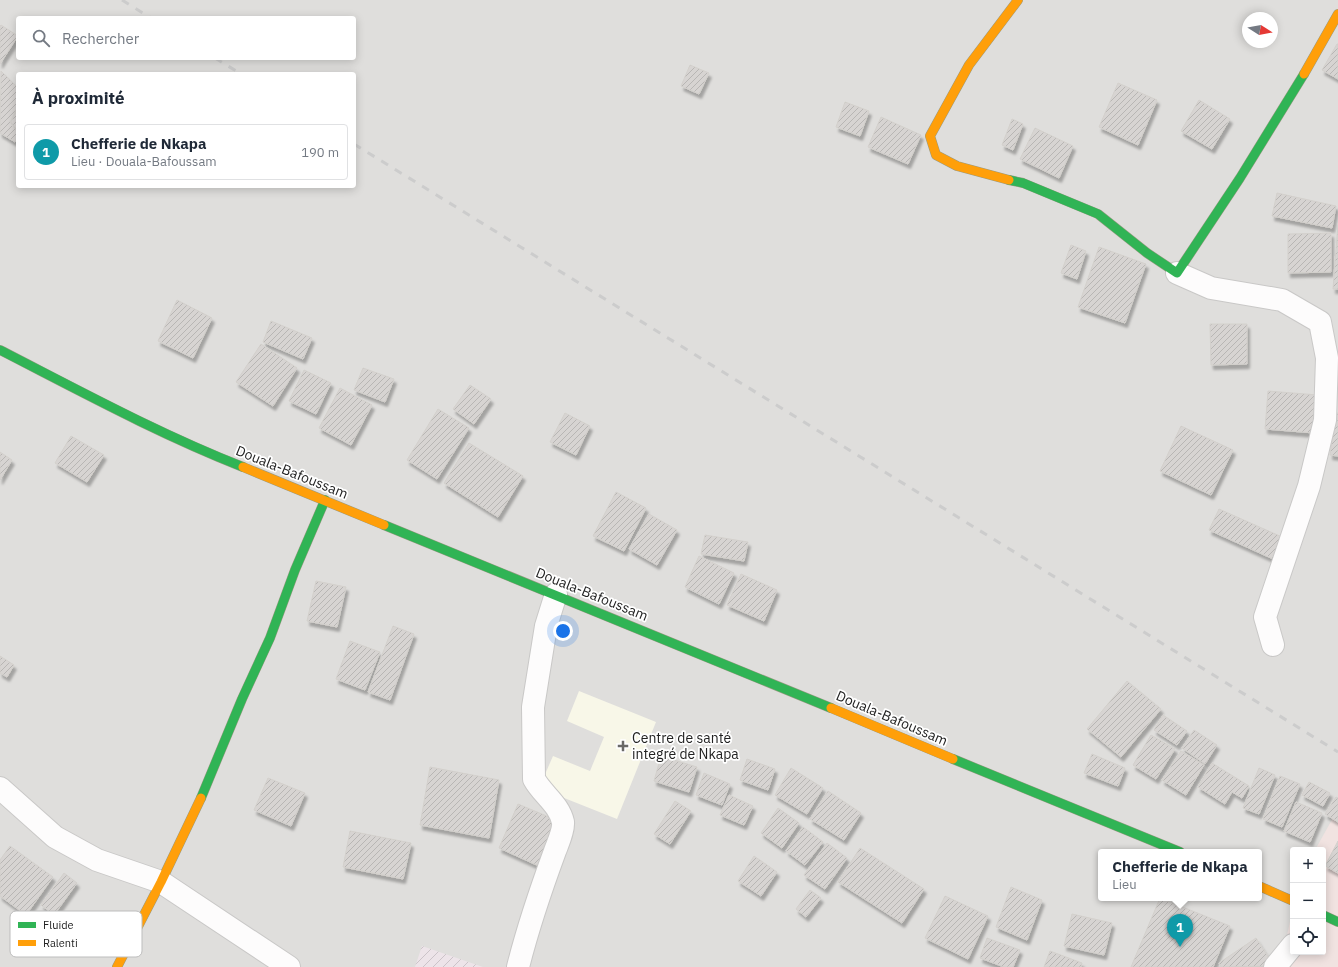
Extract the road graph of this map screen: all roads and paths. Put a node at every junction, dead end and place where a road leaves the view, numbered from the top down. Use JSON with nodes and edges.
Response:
{"nodes":[{"id":1,"x":1018,"y":0,"type":"edge"},
{"id":2,"x":1338,"y":14,"type":"edge"},
{"id":3,"x":1177,"y":273,"type":"junction"},
{"id":4,"x":0,"y":350,"type":"edge"},
{"id":5,"x":324,"y":500,"type":"junction"},
{"id":6,"x":556,"y":594,"type":"junction"},
{"id":7,"x":1273,"y":645,"type":"dead end"},
{"id":8,"x":0,"y":788,"type":"edge"},
{"id":9,"x":1173,"y":849,"type":"edge"},
{"id":10,"x":161,"y":882,"type":"junction"},
{"id":11,"x":1262,"y":887,"type":"edge"},
{"id":12,"x":1290,"y":900,"type":"edge"},
{"id":13,"x":1326,"y":916,"type":"edge"},
{"id":14,"x":142,"y":919,"type":"edge"},
{"id":15,"x":1338,"y":922,"type":"edge"},
{"id":16,"x":1290,"y":949,"type":"edge"},
{"id":17,"x":122,"y":957,"type":"edge"},
{"id":18,"x":117,"y":967,"type":"edge"},
{"id":19,"x":289,"y":967,"type":"edge"},
{"id":20,"x":518,"y":967,"type":"edge"},
{"id":21,"x":1275,"y":967,"type":"edge"}],
"edges":[{"from":1,"to":3,"type":"main road"},
{"from":2,"to":3,"type":"main road"},
{"from":3,"to":7,"type":"street"},
{"from":4,"to":5,"type":"main road","name":"Douala-Bafoussam"},
{"from":5,"to":6,"type":"main road","name":"Douala-Bafoussam"},
{"from":5,"to":10,"type":"main road"},
{"from":6,"to":9,"type":"main road","name":"Douala-Bafoussam"},
{"from":6,"to":20,"type":"street"},
{"from":8,"to":10,"type":"street"},
{"from":10,"to":14,"type":"main road"},
{"from":10,"to":19,"type":"street"},
{"from":11,"to":12,"type":"main road"},
{"from":13,"to":15,"type":"main road"},
{"from":16,"to":21,"type":"street"},
{"from":17,"to":18,"type":"main road"}]}
